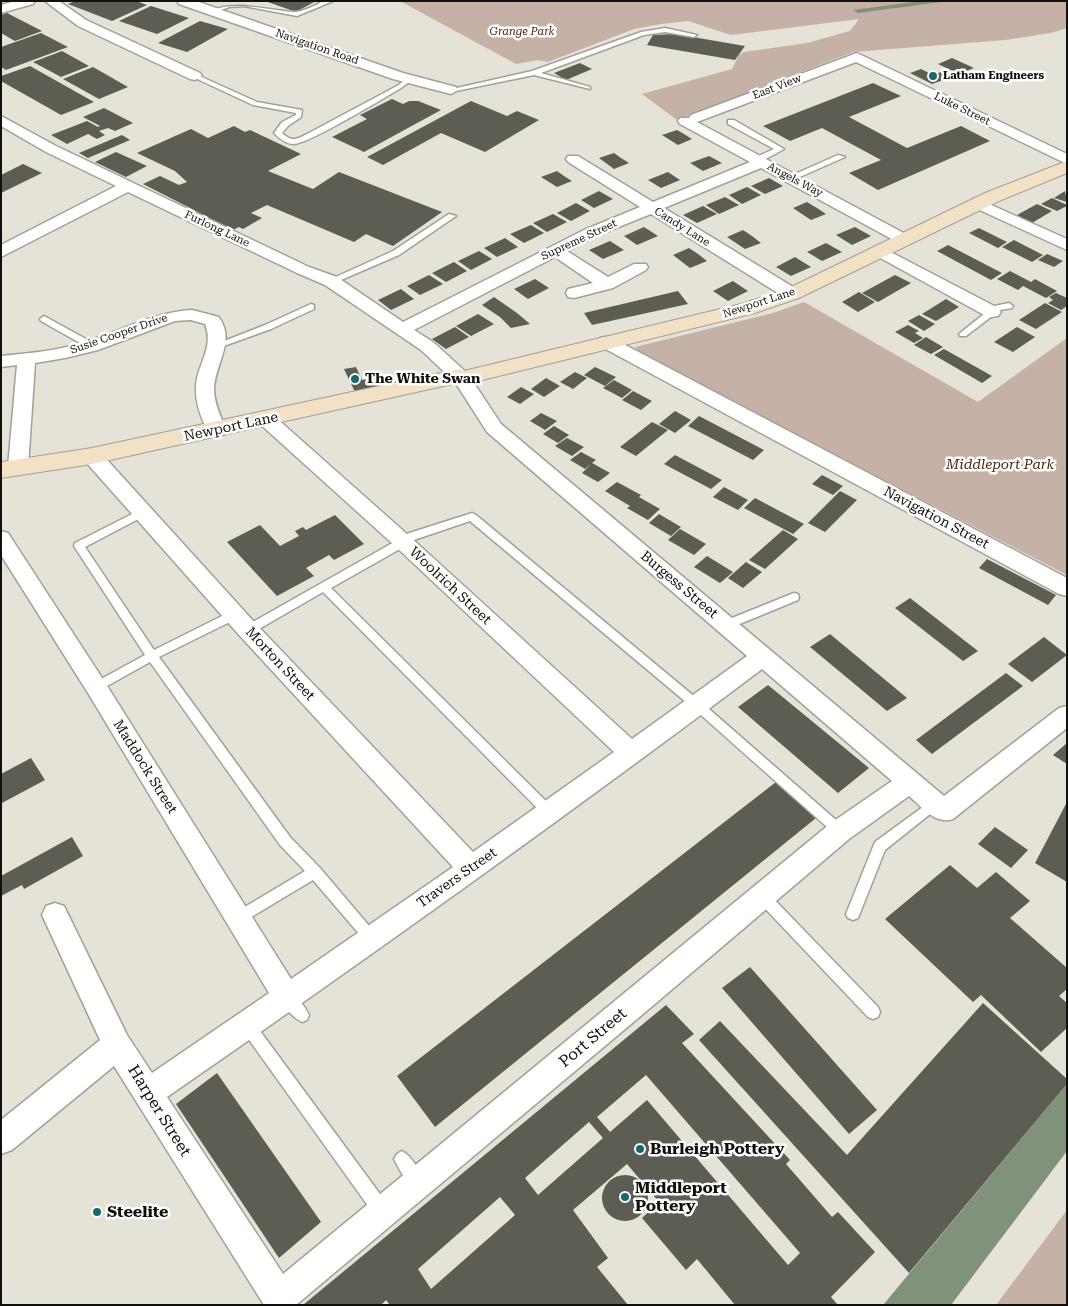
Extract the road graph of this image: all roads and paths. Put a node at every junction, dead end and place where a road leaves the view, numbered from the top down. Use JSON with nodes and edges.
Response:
{"nodes":[{"id":1,"x":29,"y":1,"type":"edge"},
{"id":2,"x":51,"y":1,"type":"edge"},
{"id":3,"x":183,"y":1,"type":"edge"},
{"id":4,"x":330,"y":1,"type":"edge"},
{"id":5,"x":1,"y":9,"type":"edge"},
{"id":6,"x":213,"y":12,"type":"junction"},
{"id":7,"x":694,"y":35,"type":"dead end"},
{"id":8,"x":857,"y":57,"type":"joint"},
{"id":9,"x":534,"y":73,"type":"junction"},
{"id":10,"x":195,"y":76,"type":"joint"},
{"id":11,"x":410,"y":79,"type":"junction"},
{"id":12,"x":588,"y":88,"type":"dead end"},
{"id":13,"x":451,"y":90,"type":"joint"},
{"id":14,"x":690,"y":119,"type":"joint"},
{"id":15,"x":1,"y":120,"type":"edge"},
{"id":16,"x":731,"y":122,"type":"dead end"},
{"id":17,"x":841,"y":157,"type":"dead end"},
{"id":18,"x":573,"y":159,"type":"dead end"},
{"id":19,"x":759,"y":161,"type":"junction"},
{"id":20,"x":1065,"y":167,"type":"edge"},
{"id":21,"x":790,"y":178,"type":"junction"},
{"id":22,"x":127,"y":186,"type":"junction"},
{"id":23,"x":978,"y":204,"type":"junction"},
{"id":24,"x":652,"y":208,"type":"junction"},
{"id":25,"x":452,"y":216,"type":"dead end"},
{"id":26,"x":905,"y":240,"type":"junction"},
{"id":27,"x":1067,"y":246,"type":"edge"},
{"id":28,"x":556,"y":251,"type":"junction"},
{"id":29,"x":1,"y":252,"type":"edge"},
{"id":30,"x":881,"y":252,"type":"junction"},
{"id":31,"x":640,"y":268,"type":"dead end"},
{"id":32,"x":331,"y":281,"type":"junction"},
{"id":33,"x":607,"y":284,"type":"junction"},
{"id":34,"x":574,"y":293,"type":"dead end"},
{"id":35,"x":792,"y":294,"type":"junction"},
{"id":36,"x":1009,"y":306,"type":"dead end"},
{"id":37,"x":311,"y":307,"type":"dead end"},
{"id":38,"x":992,"y":312,"type":"junction"},
{"id":39,"x":44,"y":319,"type":"dead end"},
{"id":40,"x":402,"y":329,"type":"junction"},
{"id":41,"x":963,"y":334,"type":"dead end"},
{"id":42,"x":606,"y":342,"type":"junction"},
{"id":43,"x":218,"y":344,"type":"junction"},
{"id":44,"x":92,"y":346,"type":"junction"},
{"id":45,"x":427,"y":346,"type":"joint"},
{"id":46,"x":26,"y":359,"type":"junction"},
{"id":47,"x":1,"y":362,"type":"edge"},
{"id":48,"x":461,"y":377,"type":"junction"},
{"id":49,"x":267,"y":420,"type":"junction"},
{"id":50,"x":217,"y":430,"type":"junction"},
{"id":51,"x":92,"y":456,"type":"junction"},
{"id":52,"x":10,"y":468,"type":"edge"},
{"id":53,"x":144,"y":512,"type":"junction"},
{"id":54,"x":1,"y":538,"type":"edge"},
{"id":55,"x":402,"y":541,"type":"junction"},
{"id":56,"x":324,"y":587,"type":"junction"},
{"id":57,"x":1067,"y":588,"type":"edge"},
{"id":58,"x":794,"y":598,"type":"dead end"},
{"id":59,"x":241,"y":622,"type":"junction"},
{"id":60,"x":726,"y":625,"type":"junction"},
{"id":61,"x":152,"y":656,"type":"junction"},
{"id":62,"x":763,"y":656,"type":"junction"},
{"id":63,"x":96,"y":687,"type":"junction"},
{"id":64,"x":697,"y":705,"type":"junction"},
{"id":65,"x":1067,"y":715,"type":"edge"},
{"id":66,"x":632,"y":754,"type":"junction"},
{"id":67,"x":909,"y":782,"type":"junction"},
{"id":68,"x":940,"y":807,"type":"junction"},
{"id":69,"x":550,"y":812,"type":"junction"},
{"id":70,"x":840,"y":831,"type":"junction"},
{"id":71,"x":471,"y":868,"type":"junction"},
{"id":72,"x":315,"y":872,"type":"junction"},
{"id":73,"x":762,"y":896,"type":"junction"},
{"id":74,"x":854,"y":914,"type":"dead end"},
{"id":75,"x":55,"y":915,"type":"dead end"},
{"id":76,"x":238,"y":918,"type":"junction"},
{"id":77,"x":371,"y":938,"type":"junction"},
{"id":78,"x":294,"y":1007,"type":"junction"},
{"id":79,"x":873,"y":1012,"type":"dead end"},
{"id":80,"x":247,"y":1026,"type":"junction"},
{"id":81,"x":117,"y":1045,"type":"junction"},
{"id":82,"x":147,"y":1093,"type":"junction"},
{"id":83,"x":1,"y":1139,"type":"edge"},
{"id":84,"x":402,"y":1159,"type":"dead end"},
{"id":85,"x":418,"y":1183,"type":"junction"},
{"id":86,"x":383,"y":1212,"type":"junction"},
{"id":87,"x":279,"y":1298,"type":"joint"}],
"edges":[{"from":1,"to":5,"type":"street"},
{"from":2,"to":10,"type":"street"},
{"from":3,"to":6,"type":"street","name":"Navigation Road"},
{"from":4,"to":6,"type":"lane"},
{"from":6,"to":11,"type":"street","name":"Navigation Road"},
{"from":7,"to":9,"type":"lane"},
{"from":8,"to":14,"type":"street","name":"East View"},
{"from":8,"to":20,"type":"street","name":"Luke Street"},
{"from":9,"to":12,"type":"lane"},
{"from":9,"to":13,"type":"lane"},
{"from":10,"to":11,"type":"lane"},
{"from":11,"to":13,"type":"street","name":"Navigation Road"},
{"from":14,"to":19,"type":"street","name":"Angels Way"},
{"from":15,"to":22,"type":"street","name":"Furlong Lane"},
{"from":16,"to":19,"type":"lane"},
{"from":17,"to":21,"type":"lane"},
{"from":18,"to":24,"type":"street","name":"Candy Lane"},
{"from":19,"to":21,"type":"street","name":"Angels Way"},
{"from":19,"to":24,"type":"street","name":"Supreme Street"},
{"from":20,"to":23,"type":"street","name":"Newport Lane"},
{"from":21,"to":26,"type":"street","name":"Angels Way"},
{"from":22,"to":29,"type":"street"},
{"from":22,"to":32,"type":"street","name":"Furlong Lane"},
{"from":23,"to":26,"type":"street","name":"Newport Lane"},
{"from":23,"to":27,"type":"street"},
{"from":24,"to":28,"type":"street","name":"Supreme Street"},
{"from":24,"to":35,"type":"street","name":"Candy Lane"},
{"from":25,"to":32,"type":"lane"},
{"from":26,"to":30,"type":"street","name":"Newport Lane"},
{"from":28,"to":33,"type":"street"},
{"from":28,"to":40,"type":"street","name":"Supreme Street"},
{"from":30,"to":35,"type":"street","name":"Newport Lane"},
{"from":30,"to":38,"type":"street"},
{"from":31,"to":33,"type":"street"},
{"from":32,"to":40,"type":"street","name":"Furlong Lane"},
{"from":33,"to":34,"type":"street"},
{"from":35,"to":42,"type":"street","name":"Newport Lane"},
{"from":36,"to":38,"type":"lane"},
{"from":37,"to":43,"type":"lane"},
{"from":38,"to":41,"type":"lane"},
{"from":39,"to":44,"type":"lane"},
{"from":40,"to":45,"type":"street","name":"Furlong Lane"},
{"from":42,"to":48,"type":"street","name":"Newport Lane"},
{"from":42,"to":57,"type":"street","name":"Navigation Street"},
{"from":43,"to":44,"type":"street","name":"Susie Cooper Drive"},
{"from":43,"to":50,"type":"street"},
{"from":44,"to":46,"type":"street","name":"Susie Cooper Drive"},
{"from":45,"to":48,"type":"street","name":"Burgess Street"},
{"from":46,"to":47,"type":"street","name":"Susie Cooper Drive"},
{"from":46,"to":52,"type":"street"},
{"from":48,"to":49,"type":"street","name":"Newport Lane"},
{"from":48,"to":60,"type":"street","name":"Burgess Street"},
{"from":49,"to":50,"type":"street","name":"Newport Lane"},
{"from":49,"to":55,"type":"street","name":"Woolrich Street"},
{"from":50,"to":51,"type":"street","name":"Newport Lane"},
{"from":51,"to":52,"type":"street","name":"Newport Lane"},
{"from":51,"to":53,"type":"street","name":"Morton Street"},
{"from":53,"to":59,"type":"street","name":"Morton Street"},
{"from":53,"to":61,"type":"lane"},
{"from":54,"to":63,"type":"street","name":"Maddock Street"},
{"from":55,"to":56,"type":"lane"},
{"from":55,"to":64,"type":"lane"},
{"from":55,"to":66,"type":"street","name":"Woolrich Street"},
{"from":56,"to":59,"type":"lane"},
{"from":56,"to":69,"type":"lane"},
{"from":58,"to":60,"type":"lane"},
{"from":59,"to":61,"type":"lane"},
{"from":59,"to":71,"type":"street","name":"Morton Street"},
{"from":60,"to":62,"type":"street","name":"Burgess Street"},
{"from":61,"to":63,"type":"lane"},
{"from":61,"to":72,"type":"lane"},
{"from":62,"to":64,"type":"street","name":"Travers Street"},
{"from":62,"to":67,"type":"street","name":"Burgess Street"},
{"from":63,"to":76,"type":"street","name":"Maddock Street"},
{"from":64,"to":66,"type":"street","name":"Travers Street"},
{"from":64,"to":70,"type":"lane"},
{"from":65,"to":68,"type":"street"},
{"from":66,"to":69,"type":"street","name":"Travers Street"},
{"from":67,"to":68,"type":"street","name":"Burgess Street"},
{"from":67,"to":70,"type":"street","name":"Port Street"},
{"from":68,"to":74,"type":"lane"},
{"from":69,"to":71,"type":"street","name":"Travers Street"},
{"from":70,"to":73,"type":"street","name":"Port Street"},
{"from":71,"to":77,"type":"street","name":"Travers Street"},
{"from":72,"to":76,"type":"lane"},
{"from":72,"to":77,"type":"lane"},
{"from":73,"to":79,"type":"lane"},
{"from":73,"to":85,"type":"street","name":"Port Street"},
{"from":75,"to":81,"type":"street","name":"Harper Street"},
{"from":76,"to":78,"type":"street","name":"Maddock Street"},
{"from":77,"to":78,"type":"street","name":"Travers Street"},
{"from":78,"to":80,"type":"street","name":"Travers Street"},
{"from":80,"to":82,"type":"street","name":"Travers Street"},
{"from":80,"to":86,"type":"lane"},
{"from":81,"to":82,"type":"street","name":"Harper Street"},
{"from":81,"to":83,"type":"street"},
{"from":82,"to":87,"type":"street","name":"Harper Street"},
{"from":84,"to":85,"type":"lane"},
{"from":85,"to":86,"type":"street","name":"Port Street"},
{"from":86,"to":87,"type":"street","name":"Port Street"}]}
